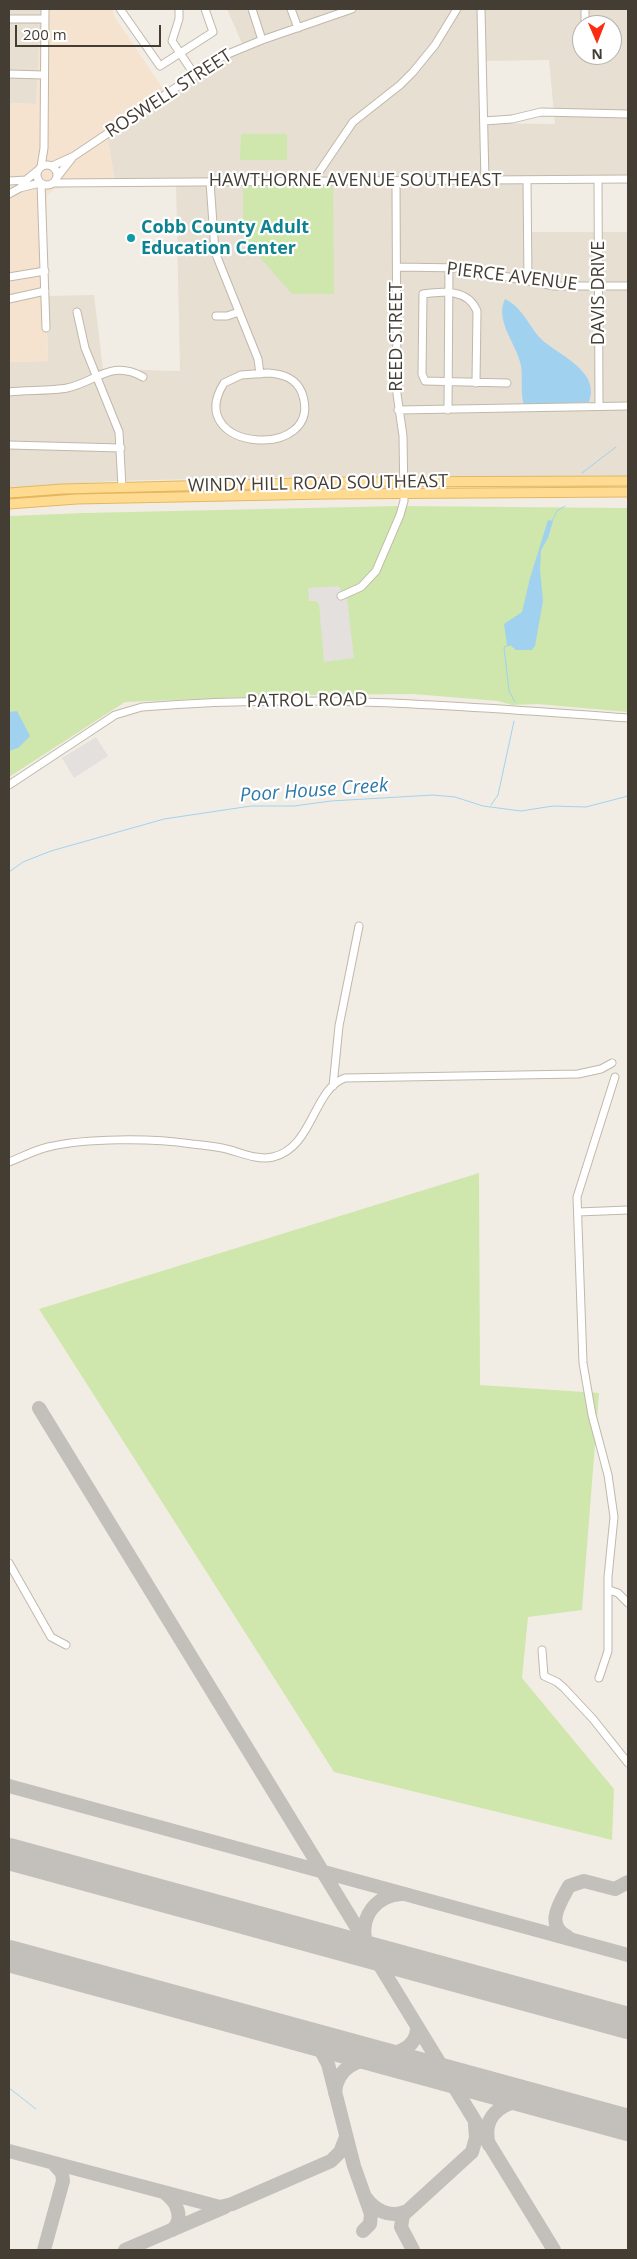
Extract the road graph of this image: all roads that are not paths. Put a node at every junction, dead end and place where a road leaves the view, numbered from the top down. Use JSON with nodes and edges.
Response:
{"nodes":[{"id":1,"x":45,"y":9,"type":"edge"},
{"id":2,"x":120,"y":9,"type":"edge"},
{"id":3,"x":179,"y":9,"type":"edge"},
{"id":4,"x":205,"y":9,"type":"edge"},
{"id":5,"x":252,"y":9,"type":"edge"},
{"id":6,"x":291,"y":9,"type":"edge"},
{"id":7,"x":352,"y":9,"type":"edge"},
{"id":8,"x":457,"y":9,"type":"edge"},
{"id":9,"x":481,"y":9,"type":"edge"},
{"id":10,"x":9,"y":19,"type":"edge"},
{"id":11,"x":45,"y":19,"type":"junction"},
{"id":12,"x":298,"y":28,"type":"junction"},
{"id":13,"x":262,"y":40,"type":"junction"},
{"id":14,"x":179,"y":53,"type":"junction"},
{"id":15,"x":9,"y":74,"type":"edge"},
{"id":16,"x":194,"y":74,"type":"junction"},
{"id":17,"x":44,"y":75,"type":"junction"},
{"id":18,"x":628,"y":114,"type":"edge"},
{"id":19,"x":484,"y":121,"type":"junction"},
{"id":20,"x":44,"y":142,"type":"junction"},
{"id":21,"x":74,"y":156,"type":"junction"},
{"id":22,"x":52,"y":165,"type":"junction"},
{"id":23,"x":39,"y":169,"type":"junction"},
{"id":24,"x":628,"y":179,"type":"edge"},
{"id":25,"x":26,"y":180,"type":"junction"},
{"id":26,"x":527,"y":180,"type":"junction"},
{"id":27,"x":598,"y":180,"type":"junction"},
{"id":28,"x":50,"y":181,"type":"junction"},
{"id":29,"x":313,"y":181,"type":"junction"},
{"id":30,"x":396,"y":181,"type":"junction"},
{"id":31,"x":485,"y":181,"type":"junction"},
{"id":32,"x":9,"y":182,"type":"edge"},
{"id":33,"x":210,"y":182,"type":"junction"},
{"id":34,"x":18,"y":189,"type":"junction"},
{"id":35,"x":9,"y":194,"type":"edge"},
{"id":36,"x":396,"y":267,"type":"junction"},
{"id":37,"x":449,"y":268,"type":"junction"},
{"id":38,"x":44,"y":271,"type":"junction"},
{"id":39,"x":9,"y":276,"type":"edge"},
{"id":40,"x":528,"y":281,"type":"junction"},
{"id":41,"x":628,"y":286,"type":"edge"},
{"id":42,"x":600,"y":287,"type":"junction"},
{"id":43,"x":45,"y":292,"type":"junction"},
{"id":44,"x":449,"y":293,"type":"junction"},
{"id":45,"x":9,"y":299,"type":"edge"},
{"id":46,"x":77,"y":312,"type":"dead end"},
{"id":47,"x":239,"y":312,"type":"junction"},
{"id":48,"x":216,"y":316,"type":"dead end"},
{"id":49,"x":46,"y":328,"type":"dead end"},
{"id":50,"x":260,"y":374,"type":"junction"},
{"id":51,"x":97,"y":376,"type":"junction"},
{"id":52,"x":143,"y":377,"type":"dead end"},
{"id":53,"x":449,"y":382,"type":"junction"},
{"id":54,"x":476,"y":383,"type":"junction"},
{"id":55,"x":507,"y":383,"type":"dead end"},
{"id":56,"x":9,"y":392,"type":"edge"},
{"id":57,"x":599,"y":406,"type":"junction"},
{"id":58,"x":628,"y":406,"type":"edge"},
{"id":59,"x":398,"y":410,"type":"junction"},
{"id":60,"x":448,"y":410,"type":"junction"},
{"id":61,"x":9,"y":445,"type":"edge"},
{"id":62,"x":121,"y":448,"type":"junction"},
{"id":63,"x":404,"y":482,"type":"junction"},
{"id":64,"x":628,"y":482,"type":"edge"},
{"id":65,"x":122,"y":487,"type":"junction"},
{"id":66,"x":628,"y":492,"type":"edge"},
{"id":67,"x":9,"y":493,"type":"edge"},
{"id":68,"x":404,"y":493,"type":"junction"},
{"id":69,"x":9,"y":504,"type":"edge"},
{"id":70,"x":341,"y":596,"type":"dead end"},
{"id":71,"x":628,"y":718,"type":"edge"},
{"id":72,"x":9,"y":786,"type":"edge"},
{"id":73,"x":359,"y":926,"type":"dead end"},
{"id":74,"x":612,"y":1063,"type":"dead end"},
{"id":75,"x":615,"y":1077,"type":"dead end"},
{"id":76,"x":333,"y":1086,"type":"junction"},
{"id":77,"x":9,"y":1162,"type":"edge"},
{"id":78,"x":628,"y":1210,"type":"edge"},
{"id":79,"x":578,"y":1212,"type":"junction"},
{"id":80,"x":9,"y":1563,"type":"edge"},
{"id":81,"x":609,"y":1590,"type":"junction"},
{"id":82,"x":628,"y":1603,"type":"edge"},
{"id":83,"x":66,"y":1645,"type":"dead end"},
{"id":84,"x":542,"y":1650,"type":"dead end"},
{"id":85,"x":599,"y":1678,"type":"dead end"},
{"id":86,"x":628,"y":1763,"type":"edge"}],
"edges":[{"from":1,"to":11,"type":"street"},
{"from":2,"to":14,"type":"street"},
{"from":3,"to":14,"type":"street"},
{"from":4,"to":14,"type":"street"},
{"from":5,"to":13,"type":"street"},
{"from":6,"to":12,"type":"street"},
{"from":7,"to":12,"type":"street","name":"ROSWELL STREET"},
{"from":8,"to":29,"type":"street"},
{"from":9,"to":19,"type":"street"},
{"from":10,"to":11,"type":"street"},
{"from":11,"to":17,"type":"street"},
{"from":12,"to":13,"type":"street","name":"ROSWELL STREET"},
{"from":13,"to":16,"type":"street","name":"ROSWELL STREET"},
{"from":14,"to":16,"type":"street"},
{"from":15,"to":17,"type":"street"},
{"from":16,"to":21,"type":"street","name":"ROSWELL STREET"},
{"from":17,"to":20,"type":"street"},
{"from":18,"to":19,"type":"street"},
{"from":19,"to":31,"type":"street"},
{"from":20,"to":22,"type":"street"},
{"from":20,"to":23,"type":"street"},
{"from":21,"to":22,"type":"street","name":"ROSWELL STREET"},
{"from":21,"to":28,"type":"street","name":"ROSWELL STREET"},
{"from":22,"to":23,"type":"street","name":"ROSWELL STREET"},
{"from":22,"to":28,"type":"street"},
{"from":23,"to":25,"type":"street"},
{"from":23,"to":28,"type":"street"},
{"from":24,"to":27,"type":"street","name":"HAWTHORNE AVENUE SOUTHEAST"},
{"from":25,"to":32,"type":"street"},
{"from":25,"to":34,"type":"street"},
{"from":26,"to":27,"type":"street","name":"HAWTHORNE AVENUE SOUTHEAST"},
{"from":26,"to":31,"type":"street","name":"HAWTHORNE AVENUE SOUTHEAST"},
{"from":26,"to":40,"type":"street"},
{"from":27,"to":42,"type":"street","name":"DAVIS DRIVE"},
{"from":28,"to":33,"type":"street","name":"HAWTHORNE AVENUE SOUTHEAST"},
{"from":28,"to":34,"type":"street"},
{"from":28,"to":38,"type":"street","name":"ROSWELL STREET"},
{"from":29,"to":30,"type":"street","name":"HAWTHORNE AVENUE SOUTHEAST"},
{"from":29,"to":33,"type":"street","name":"HAWTHORNE AVENUE SOUTHEAST"},
{"from":30,"to":31,"type":"street","name":"HAWTHORNE AVENUE SOUTHEAST"},
{"from":30,"to":36,"type":"street","name":"REED STREET"},
{"from":32,"to":34,"type":"street"},
{"from":33,"to":47,"type":"street"},
{"from":34,"to":35,"type":"street"},
{"from":36,"to":37,"type":"street","name":"PIERCE AVENUE"},
{"from":36,"to":59,"type":"street","name":"REED STREET"},
{"from":37,"to":40,"type":"street","name":"PIERCE AVENUE"},
{"from":37,"to":44,"type":"street"},
{"from":38,"to":39,"type":"street"},
{"from":38,"to":43,"type":"street"},
{"from":40,"to":42,"type":"street","name":"PIERCE AVENUE"},
{"from":41,"to":42,"type":"street","name":"PIERCE AVENUE"},
{"from":42,"to":57,"type":"street","name":"DAVIS DRIVE"},
{"from":43,"to":45,"type":"street"},
{"from":43,"to":49,"type":"street"},
{"from":44,"to":53,"type":"street"},
{"from":44,"to":53,"type":"street"},
{"from":44,"to":54,"type":"street"},
{"from":46,"to":51,"type":"street"},
{"from":47,"to":48,"type":"street"},
{"from":47,"to":50,"type":"street"},
{"from":50,"to":50,"type":"street"},
{"from":51,"to":52,"type":"street"},
{"from":51,"to":56,"type":"street"},
{"from":51,"to":62,"type":"street"},
{"from":53,"to":54,"type":"street"},
{"from":53,"to":60,"type":"street"},
{"from":54,"to":55,"type":"street"},
{"from":57,"to":58,"type":"street"},
{"from":57,"to":60,"type":"street"},
{"from":59,"to":60,"type":"street"},
{"from":59,"to":63,"type":"street","name":"REED STREET"},
{"from":61,"to":62,"type":"street"},
{"from":62,"to":65,"type":"street"},
{"from":63,"to":64,"type":"main road","name":"WINDY HILL ROAD SOUTHEAST"},
{"from":63,"to":65,"type":"main road","name":"WINDY HILL ROAD SOUTHEAST"},
{"from":63,"to":68,"type":"street","name":"REED STREET"},
{"from":65,"to":67,"type":"main road","name":"WINDY HILL ROAD SOUTHEAST"},
{"from":66,"to":68,"type":"main road","name":"WINDY HILL ROAD SOUTHEAST"},
{"from":68,"to":69,"type":"main road","name":"WINDY HILL ROAD SOUTHEAST"},
{"from":68,"to":70,"type":"street","name":"REED STREET"},
{"from":71,"to":72,"type":"street","name":"PATROL ROAD"},
{"from":73,"to":76,"type":"street"},
{"from":74,"to":76,"type":"street"},
{"from":75,"to":79,"type":"street"},
{"from":76,"to":77,"type":"street"},
{"from":78,"to":79,"type":"street"},
{"from":79,"to":81,"type":"street"},
{"from":80,"to":83,"type":"street"},
{"from":81,"to":82,"type":"street"},
{"from":81,"to":85,"type":"street"},
{"from":84,"to":86,"type":"street"}]}
